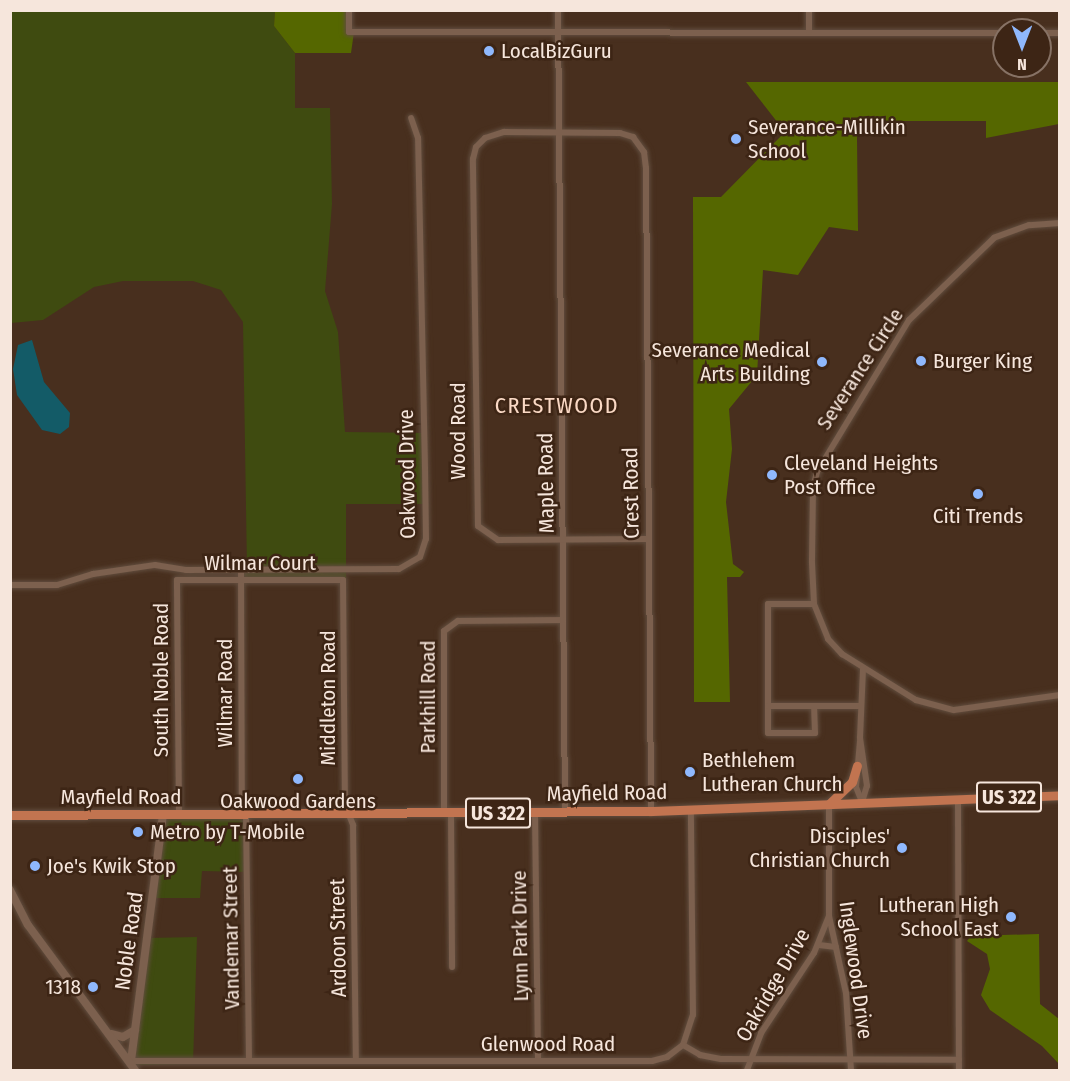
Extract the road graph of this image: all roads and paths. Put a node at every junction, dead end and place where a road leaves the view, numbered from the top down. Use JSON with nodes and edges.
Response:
{"nodes":[{"id":1,"x":349,"y":10,"type":"edge"},
{"id":2,"x":558,"y":10,"type":"edge"},
{"id":3,"x":809,"y":10,"type":"edge"},
{"id":4,"x":558,"y":32,"type":"junction"},
{"id":5,"x":810,"y":32,"type":"junction"},
{"id":6,"x":992,"y":33,"type":"edge"},
{"id":7,"x":411,"y":118,"type":"dead end"},
{"id":8,"x":559,"y":133,"type":"junction"},
{"id":9,"x":1059,"y":223,"type":"edge"},
{"id":10,"x":563,"y":539,"type":"junction"},
{"id":11,"x":648,"y":539,"type":"junction"},
{"id":12,"x":241,"y":570,"type":"junction"},
{"id":13,"x":177,"y":580,"type":"joint"},
{"id":14,"x":241,"y":580,"type":"junction"},
{"id":15,"x":343,"y":580,"type":"joint"},
{"id":16,"x":10,"y":585,"type":"edge"},
{"id":17,"x":814,"y":604,"type":"junction"},
{"id":18,"x":563,"y":620,"type":"junction"},
{"id":19,"x":863,"y":668,"type":"junction"},
{"id":20,"x":1059,"y":695,"type":"edge"},
{"id":21,"x":768,"y":706,"type":"junction"},
{"id":22,"x":814,"y":706,"type":"junction"},
{"id":23,"x":860,"y":706,"type":"junction"},
{"id":24,"x":860,"y":738,"type":"junction"},
{"id":25,"x":857,"y":766,"type":"junction"},
{"id":26,"x":1059,"y":795,"type":"edge"},
{"id":27,"x":958,"y":799,"type":"junction"},
{"id":28,"x":862,"y":802,"type":"junction"},
{"id":29,"x":830,"y":803,"type":"junction"},
{"id":30,"x":691,"y":810,"type":"junction"},
{"id":31,"x":651,"y":811,"type":"junction"},
{"id":32,"x":535,"y":812,"type":"junction"},
{"id":33,"x":565,"y":812,"type":"junction"},
{"id":34,"x":447,"y":813,"type":"junction"},
{"id":35,"x":10,"y":815,"type":"edge"},
{"id":36,"x":163,"y":815,"type":"junction"},
{"id":37,"x":179,"y":815,"type":"junction"},
{"id":38,"x":244,"y":815,"type":"junction"},
{"id":39,"x":349,"y":815,"type":"junction"},
{"id":40,"x":10,"y":890,"type":"edge"},
{"id":41,"x":829,"y":916,"type":"junction"},
{"id":42,"x":819,"y":945,"type":"junction"},
{"id":43,"x":836,"y":946,"type":"junction"},
{"id":44,"x":452,"y":967,"type":"dead end"},
{"id":45,"x":135,"y":1030,"type":"junction"},
{"id":46,"x":111,"y":1034,"type":"junction"},
{"id":47,"x":683,"y":1045,"type":"junction"},
{"id":48,"x":538,"y":1060,"type":"junction"},
{"id":49,"x":750,"y":1060,"type":"junction"},
{"id":50,"x":851,"y":1060,"type":"junction"},
{"id":51,"x":959,"y":1060,"type":"junction"},
{"id":52,"x":131,"y":1061,"type":"junction"},
{"id":53,"x":249,"y":1061,"type":"junction"},
{"id":54,"x":357,"y":1061,"type":"junction"},
{"id":55,"x":625,"y":1061,"type":"junction"},
{"id":56,"x":135,"y":1071,"type":"edge"},
{"id":57,"x":358,"y":1071,"type":"edge"},
{"id":58,"x":625,"y":1071,"type":"edge"},
{"id":59,"x":747,"y":1071,"type":"edge"},
{"id":60,"x":851,"y":1071,"type":"edge"},
{"id":61,"x":959,"y":1071,"type":"edge"}],
"edges":[{"from":1,"to":4,"type":"street"},
{"from":2,"to":4,"type":"street","name":"Maple Road"},
{"from":3,"to":5,"type":"street"},
{"from":4,"to":5,"type":"street"},
{"from":4,"to":8,"type":"street","name":"Maple Road"},
{"from":5,"to":6,"type":"street"},
{"from":7,"to":12,"type":"street","name":"Oakwood Drive"},
{"from":8,"to":10,"type":"street","name":"Maple Road"},
{"from":8,"to":10,"type":"street","name":"Wood Road"},
{"from":8,"to":11,"type":"street","name":"Crest Road"},
{"from":9,"to":17,"type":"street","name":"Severance Circle"},
{"from":10,"to":11,"type":"street","name":"Wood Road"},
{"from":10,"to":18,"type":"street","name":"Maple Road"},
{"from":11,"to":31,"type":"street","name":"Crest Road"},
{"from":12,"to":14,"type":"street","name":"Wilmar Road"},
{"from":12,"to":16,"type":"street","name":"Oakwood Drive"},
{"from":13,"to":14,"type":"street","name":"Wilmar Court"},
{"from":13,"to":37,"type":"street","name":"South Noble Road"},
{"from":14,"to":15,"type":"street","name":"Wilmar Court"},
{"from":14,"to":38,"type":"street","name":"Wilmar Road"},
{"from":15,"to":39,"type":"street","name":"Middleton Road"},
{"from":17,"to":19,"type":"street","name":"Severance Circle"},
{"from":17,"to":21,"type":"street"},
{"from":18,"to":33,"type":"street","name":"Maple Road"},
{"from":18,"to":34,"type":"street","name":"Parkhill Road"},
{"from":19,"to":20,"type":"street","name":"Severance Circle"},
{"from":19,"to":23,"type":"street"},
{"from":21,"to":22,"type":"street"},
{"from":21,"to":22,"type":"street"},
{"from":22,"to":23,"type":"street"},
{"from":23,"to":24,"type":"street"},
{"from":24,"to":25,"type":"street"},
{"from":24,"to":28,"type":"street"},
{"from":25,"to":28,"type":"street"},
{"from":25,"to":29,"type":"main road"},
{"from":26,"to":27,"type":"main road","name":"Mayfield Road","number":"US 322"},
{"from":27,"to":28,"type":"main road","name":"Mayfield Road","number":"US 322"},
{"from":27,"to":51,"type":"street"},
{"from":28,"to":29,"type":"main road","name":"Mayfield Road","number":"US 322"},
{"from":29,"to":30,"type":"main road","name":"Mayfield Road","number":"US 322"},
{"from":29,"to":41,"type":"street","name":"Inglewood Drive"},
{"from":30,"to":31,"type":"main road","name":"Mayfield Road","number":"US 322"},
{"from":30,"to":47,"type":"street"},
{"from":31,"to":33,"type":"main road","name":"Mayfield Road","number":"US 322"},
{"from":32,"to":33,"type":"main road","name":"Mayfield Road","number":"US 322"},
{"from":32,"to":34,"type":"main road","name":"Mayfield Road","number":"US 322"},
{"from":32,"to":48,"type":"street","name":"Lynn Park Drive"},
{"from":34,"to":39,"type":"main road","name":"Mayfield Road","number":"US 322"},
{"from":34,"to":44,"type":"street"},
{"from":35,"to":36,"type":"main road","name":"Mayfield Road","number":"US 322"},
{"from":36,"to":37,"type":"main road","name":"Mayfield Road","number":"US 322"},
{"from":36,"to":45,"type":"street","name":"Noble Road"},
{"from":37,"to":38,"type":"main road","name":"Mayfield Road","number":"US 322"},
{"from":38,"to":39,"type":"main road","name":"Mayfield Road","number":"US 322"},
{"from":38,"to":53,"type":"street","name":"Vandemar Street"},
{"from":39,"to":54,"type":"street","name":"Ardoon Street"},
{"from":40,"to":46,"type":"main road"},
{"from":41,"to":42,"type":"street","name":"Oakridge Drive"},
{"from":41,"to":43,"type":"street","name":"Inglewood Drive"},
{"from":42,"to":43,"type":"street"},
{"from":42,"to":49,"type":"street","name":"Oakridge Drive"},
{"from":43,"to":50,"type":"street","name":"Inglewood Drive"},
{"from":45,"to":46,"type":"street"},
{"from":45,"to":52,"type":"street","name":"Noble Road"},
{"from":46,"to":52,"type":"main road"},
{"from":47,"to":49,"type":"street"},
{"from":47,"to":55,"type":"street","name":"Glenwood Road"},
{"from":48,"to":54,"type":"street","name":"Glenwood Road"},
{"from":48,"to":55,"type":"street","name":"Glenwood Road"},
{"from":49,"to":50,"type":"street"},
{"from":49,"to":59,"type":"street","name":"Oakridge Drive"},
{"from":50,"to":51,"type":"street"},
{"from":50,"to":60,"type":"street","name":"Inglewood Drive"},
{"from":51,"to":61,"type":"street"},
{"from":52,"to":53,"type":"street","name":"Glenwood Road"},
{"from":52,"to":56,"type":"main road","name":"Noble Road"},
{"from":53,"to":54,"type":"street","name":"Glenwood Road"},
{"from":54,"to":57,"type":"street","name":"Ardoon Street"},
{"from":55,"to":58,"type":"street"}]}
